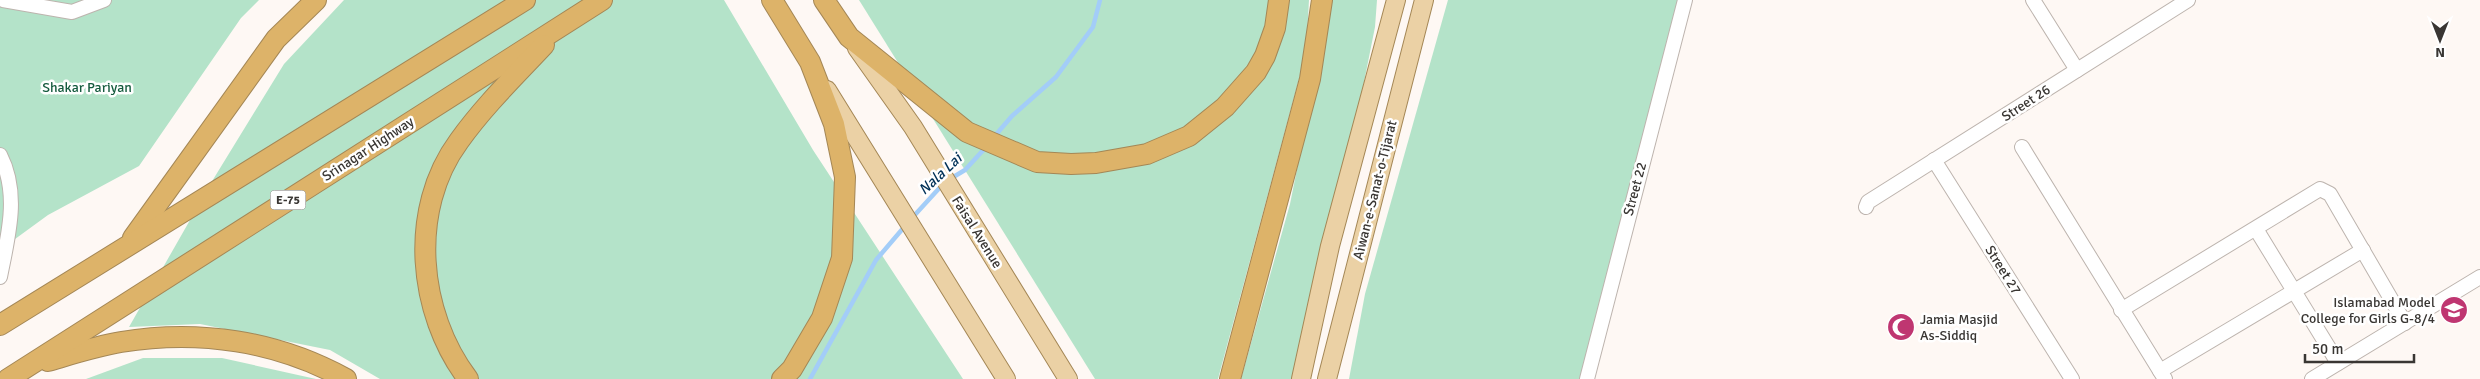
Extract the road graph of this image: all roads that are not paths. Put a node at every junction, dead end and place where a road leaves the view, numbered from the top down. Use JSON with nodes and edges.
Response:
{"nodes":[{"id":1,"x":3,"y":0,"type":"edge"},
{"id":2,"x":104,"y":0,"type":"edge"},
{"id":3,"x":316,"y":0,"type":"edge"},
{"id":4,"x":525,"y":0,"type":"edge"},
{"id":5,"x":602,"y":0,"type":"edge"},
{"id":6,"x":772,"y":0,"type":"edge"},
{"id":7,"x":824,"y":0,"type":"edge"},
{"id":8,"x":1279,"y":0,"type":"edge"},
{"id":9,"x":1322,"y":0,"type":"edge"},
{"id":10,"x":1424,"y":0,"type":"edge"},
{"id":11,"x":1685,"y":0,"type":"edge"},
{"id":12,"x":2033,"y":0,"type":"edge"},
{"id":13,"x":2188,"y":0,"type":"edge"},
{"id":14,"x":1394,"y":5,"type":"edge"},
{"id":15,"x":568,"y":20,"type":"junction"},
{"id":16,"x":849,"y":37,"type":"junction"},
{"id":17,"x":810,"y":62,"type":"junction"},
{"id":18,"x":2077,"y":70,"type":"junction"},
{"id":19,"x":2022,"y":147,"type":"dead end"},
{"id":20,"x":0,"y":154,"type":"edge"},
{"id":21,"x":1934,"y":160,"type":"junction"},
{"id":22,"x":1866,"y":207,"type":"dead end"},
{"id":23,"x":2256,"y":229,"type":"junction"},
{"id":24,"x":128,"y":246,"type":"junction"},
{"id":25,"x":2363,"y":250,"type":"junction"},
{"id":26,"x":0,"y":277,"type":"edge"},
{"id":27,"x":2480,"y":277,"type":"edge"},
{"id":28,"x":2294,"y":291,"type":"junction"},
{"id":29,"x":2121,"y":310,"type":"junction"},
{"id":30,"x":2405,"y":323,"type":"junction"},
{"id":31,"x":0,"y":325,"type":"edge"},
{"id":32,"x":2338,"y":363,"type":"junction"},
{"id":33,"x":31,"y":365,"type":"junction"},
{"id":34,"x":2162,"y":375,"type":"edge"},
{"id":35,"x":8,"y":379,"type":"edge"},
{"id":36,"x":346,"y":379,"type":"edge"},
{"id":37,"x":468,"y":379,"type":"edge"},
{"id":38,"x":782,"y":379,"type":"edge"},
{"id":39,"x":1006,"y":379,"type":"edge"},
{"id":40,"x":1068,"y":379,"type":"edge"},
{"id":41,"x":1230,"y":379,"type":"edge"},
{"id":42,"x":1301,"y":379,"type":"edge"},
{"id":43,"x":1327,"y":379,"type":"edge"},
{"id":44,"x":1587,"y":379,"type":"edge"},
{"id":45,"x":2072,"y":379,"type":"edge"},
{"id":46,"x":2312,"y":379,"type":"edge"}],
"edges":[{"from":1,"to":2,"type":"street"},
{"from":3,"to":24,"type":"highway"},
{"from":4,"to":24,"type":"highway"},
{"from":5,"to":15,"type":"highway","name":"Srinagar Highway","number":"E-75"},
{"from":6,"to":17,"type":"highway"},
{"from":7,"to":16,"type":"highway"},
{"from":8,"to":16,"type":"highway"},
{"from":9,"to":41,"type":"highway"},
{"from":10,"to":43,"type":"main road","name":"Aiwan-e-Sanat-o-Tijarat"},
{"from":11,"to":44,"type":"street","name":"Street 22"},
{"from":12,"to":18,"type":"street"},
{"from":13,"to":18,"type":"street","name":"Street 26"},
{"from":14,"to":42,"type":"main road","name":"Aiwan-e-Sanat-o-Tijarat"},
{"from":15,"to":33,"type":"highway","name":"Srinagar Highway","number":"E-75"},
{"from":15,"to":37,"type":"highway"},
{"from":16,"to":40,"type":"main road","name":"Faisal Avenue"},
{"from":17,"to":38,"type":"highway"},
{"from":17,"to":39,"type":"main road"},
{"from":18,"to":21,"type":"street","name":"Street 26"},
{"from":19,"to":29,"type":"street"},
{"from":20,"to":26,"type":"street"},
{"from":21,"to":22,"type":"street","name":"Street 26"},
{"from":21,"to":45,"type":"street","name":"Street 27"},
{"from":23,"to":25,"type":"street"},
{"from":23,"to":28,"type":"street"},
{"from":23,"to":29,"type":"street"},
{"from":24,"to":31,"type":"highway"},
{"from":25,"to":28,"type":"street"},
{"from":25,"to":30,"type":"street"},
{"from":27,"to":30,"type":"street"},
{"from":28,"to":32,"type":"street"},
{"from":28,"to":34,"type":"street"},
{"from":29,"to":34,"type":"street"},
{"from":30,"to":32,"type":"street"},
{"from":32,"to":46,"type":"street"},
{"from":33,"to":35,"type":"highway","name":"Srinagar Highway","number":"E-75"},
{"from":33,"to":36,"type":"highway"}]}
